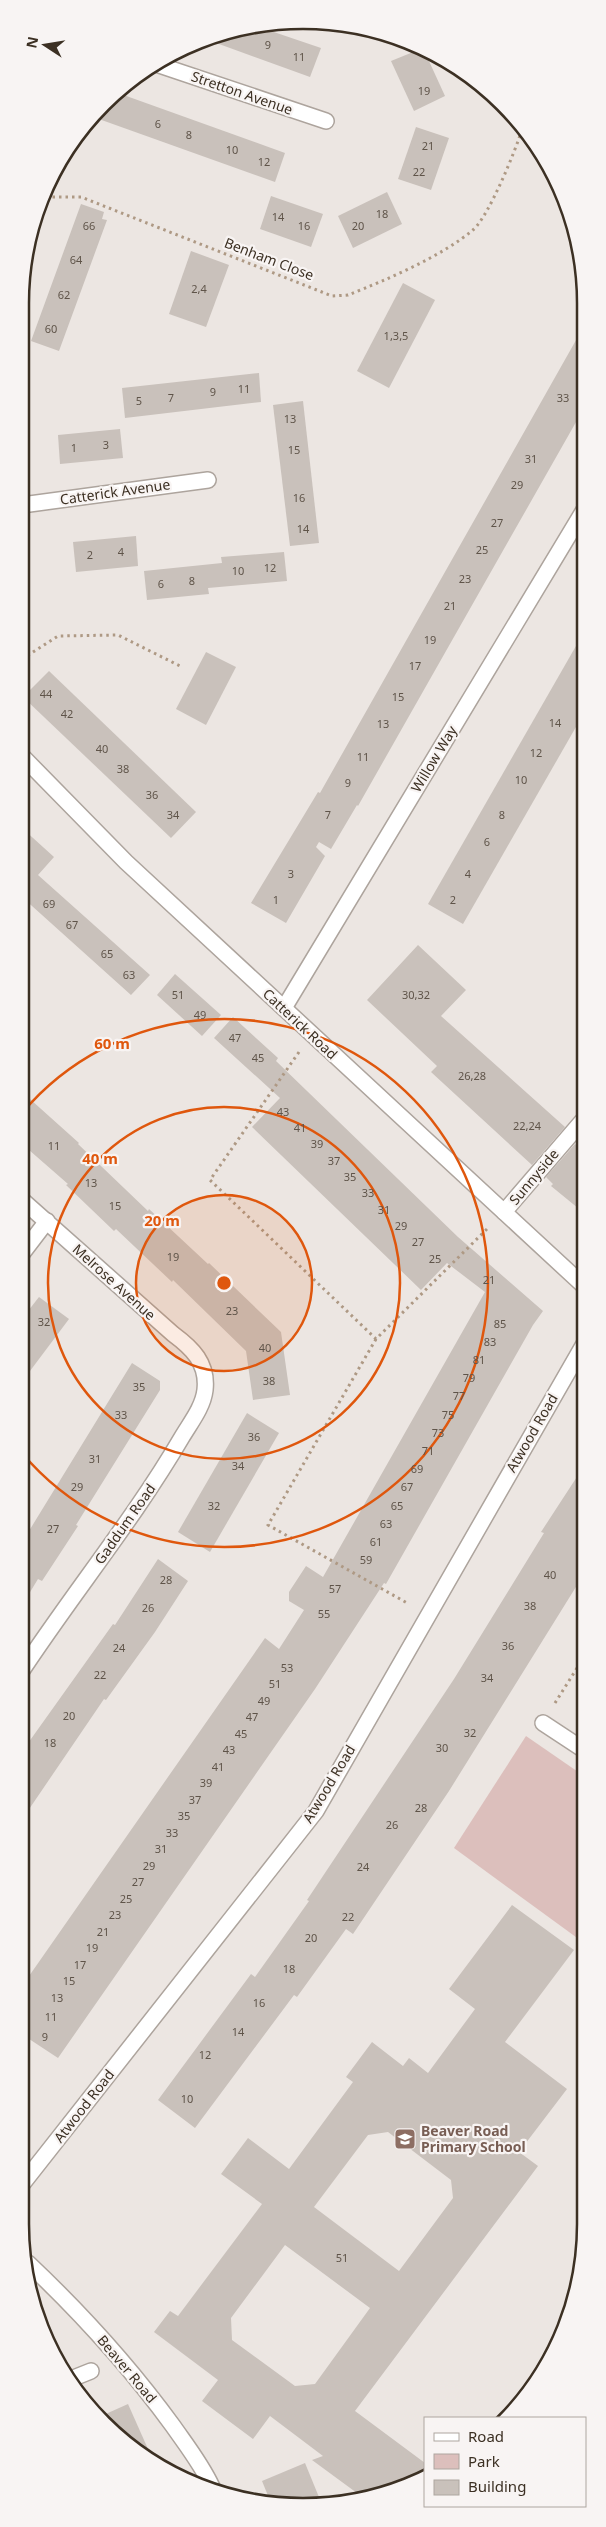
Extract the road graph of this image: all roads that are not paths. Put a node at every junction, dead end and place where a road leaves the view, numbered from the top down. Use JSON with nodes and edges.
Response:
{"nodes":[{"id":1,"x":164,"y":67,"type":"edge"},
{"id":2,"x":326,"y":121,"type":"dead end"},
{"id":3,"x":208,"y":480,"type":"dead end"},
{"id":4,"x":29,"y":504,"type":"edge"},
{"id":5,"x":577,"y":522,"type":"edge"},
{"id":6,"x":29,"y":763,"type":"edge"},
{"id":7,"x":284,"y":1008,"type":"junction"},
{"id":8,"x":577,"y":1127,"type":"edge"},
{"id":9,"x":29,"y":1206,"type":"edge"},
{"id":10,"x":504,"y":1212,"type":"junction"},
{"id":11,"x":47,"y":1222,"type":"junction"},
{"id":12,"x":29,"y":1245,"type":"edge"},
{"id":13,"x":577,"y":1280,"type":"edge"},
{"id":14,"x":577,"y":1356,"type":"edge"},
{"id":15,"x":202,"y":1367,"type":"joint"},
{"id":16,"x":29,"y":1661,"type":"edge"},
{"id":17,"x":543,"y":1723,"type":"road end"},
{"id":18,"x":577,"y":1745,"type":"edge"},
{"id":19,"x":29,"y":2176,"type":"edge"},
{"id":20,"x":32,"y":2267,"type":"edge"},
{"id":21,"x":91,"y":2371,"type":"dead end"},
{"id":22,"x":76,"y":2377,"type":"edge"},
{"id":23,"x":209,"y":2482,"type":"edge"}],
"edges":[{"from":1,"to":2,"type":"street","name":"Stretton Avenue"},
{"from":3,"to":4,"type":"street","name":"Catterick Avenue"},
{"from":5,"to":7,"type":"street","name":"Willow Way"},
{"from":6,"to":7,"type":"street","name":"Catterick Road"},
{"from":7,"to":10,"type":"street","name":"Catterick Road"},
{"from":8,"to":10,"type":"street","name":"Sunnyside"},
{"from":9,"to":11,"type":"street","name":"Melrose Avenue"},
{"from":10,"to":13,"type":"street","name":"Catterick Road"},
{"from":11,"to":12,"type":"street"},
{"from":11,"to":15,"type":"street","name":"Melrose Avenue"},
{"from":14,"to":19,"type":"street","name":"Atwood Road"},
{"from":15,"to":16,"type":"street","name":"Gaddum Road"},
{"from":17,"to":18,"type":"street"},
{"from":20,"to":23,"type":"street","name":"Beaver Road"},
{"from":21,"to":22,"type":"street"}]}
